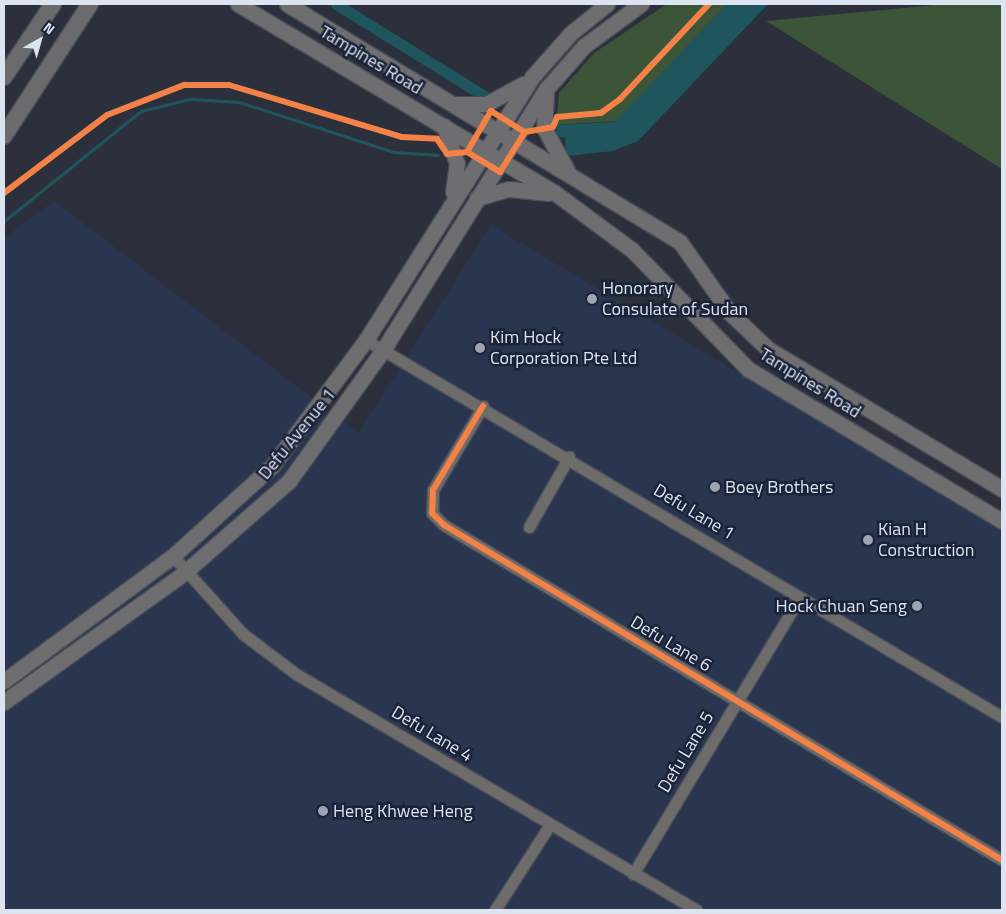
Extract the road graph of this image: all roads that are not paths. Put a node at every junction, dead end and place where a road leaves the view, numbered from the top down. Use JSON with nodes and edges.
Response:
{"nodes":[{"id":1,"x":53,"y":4,"type":"edge"},
{"id":2,"x":238,"y":4,"type":"edge"},
{"id":3,"x":286,"y":4,"type":"edge"},
{"id":4,"x":607,"y":4,"type":"edge"},
{"id":5,"x":641,"y":4,"type":"edge"},
{"id":6,"x":90,"y":5,"type":"edge"},
{"id":7,"x":4,"y":77,"type":"edge"},
{"id":8,"x":532,"y":77,"type":"junction"},
{"id":9,"x":547,"y":88,"type":"junction"},
{"id":10,"x":447,"y":102,"type":"junction"},
{"id":11,"x":444,"y":126,"type":"junction"},
{"id":12,"x":496,"y":131,"type":"junction"},
{"id":13,"x":4,"y":136,"type":"edge"},
{"id":14,"x":513,"y":141,"type":"junction"},
{"id":15,"x":483,"y":150,"type":"junction"},
{"id":16,"x":500,"y":161,"type":"junction"},
{"id":17,"x":571,"y":176,"type":"junction"},
{"id":18,"x":555,"y":193,"type":"junction"},
{"id":19,"x":452,"y":198,"type":"junction"},
{"id":20,"x":477,"y":198,"type":"junction"},
{"id":21,"x":366,"y":340,"type":"junction"},
{"id":22,"x":383,"y":350,"type":"junction"},
{"id":23,"x":483,"y":406,"type":"junction"},
{"id":24,"x":569,"y":457,"type":"junction"},
{"id":25,"x":999,"y":484,"type":"edge"},
{"id":26,"x":1002,"y":521,"type":"edge"},
{"id":27,"x":529,"y":527,"type":"dead end"},
{"id":28,"x":173,"y":556,"type":"junction"},
{"id":29,"x":184,"y":573,"type":"junction"},
{"id":30,"x":800,"y":597,"type":"junction"},
{"id":31,"x":4,"y":681,"type":"edge"},
{"id":32,"x":4,"y":702,"type":"edge"},
{"id":33,"x":737,"y":702,"type":"junction"},
{"id":34,"x":1002,"y":717,"type":"edge"},
{"id":35,"x":549,"y":826,"type":"junction"},
{"id":36,"x":1002,"y":860,"type":"edge"},
{"id":37,"x":633,"y":874,"type":"junction"},
{"id":38,"x":495,"y":910,"type":"edge"},
{"id":39,"x":697,"y":910,"type":"edge"}],
"edges":[{"from":1,"to":7,"type":"highway"},
{"from":2,"to":11,"type":"main road","name":"Tampines Road"},
{"from":3,"to":10,"type":"main road","name":"Tampines Road"},
{"from":4,"to":8,"type":"main road"},
{"from":5,"to":9,"type":"main road"},
{"from":6,"to":13,"type":"highway"},
{"from":8,"to":10,"type":"main road"},
{"from":8,"to":12,"type":"main road"},
{"from":9,"to":14,"type":"main road"},
{"from":9,"to":17,"type":"main road"},
{"from":10,"to":12,"type":"main road","name":"Tampines Road"},
{"from":11,"to":15,"type":"main road","name":"Tampines Road"},
{"from":11,"to":19,"type":"main road"},
{"from":12,"to":14,"type":"main road","name":"Tampines Road"},
{"from":12,"to":15,"type":"main road"},
{"from":14,"to":16,"type":"main road"},
{"from":14,"to":17,"type":"main road","name":"Tampines Road"},
{"from":15,"to":16,"type":"main road","name":"Tampines Road"},
{"from":15,"to":19,"type":"main road","name":"Defu Avenue 1"},
{"from":16,"to":18,"type":"main road","name":"Tampines Road"},
{"from":16,"to":20,"type":"main road","name":"Defu Avenue 1"},
{"from":17,"to":25,"type":"main road","name":"Tampines Road"},
{"from":18,"to":20,"type":"main road"},
{"from":18,"to":26,"type":"main road","name":"Tampines Road"},
{"from":19,"to":21,"type":"main road","name":"Defu Avenue 1"},
{"from":20,"to":22,"type":"main road","name":"Defu Avenue 1"},
{"from":21,"to":22,"type":"street","name":"Defu Lane 1"},
{"from":21,"to":28,"type":"main road","name":"Defu Avenue 1"},
{"from":22,"to":23,"type":"street","name":"Defu Lane 1"},
{"from":22,"to":29,"type":"main road","name":"Defu Avenue 1"},
{"from":23,"to":24,"type":"street","name":"Defu Lane 1"},
{"from":23,"to":33,"type":"street","name":"Defu Lane 6"},
{"from":24,"to":27,"type":"street"},
{"from":24,"to":30,"type":"street","name":"Defu Lane 1"},
{"from":28,"to":29,"type":"street","name":"Defu Lane 4"},
{"from":28,"to":31,"type":"main road","name":"Defu Avenue 1"},
{"from":29,"to":32,"type":"main road","name":"Defu Avenue 1"},
{"from":29,"to":35,"type":"street","name":"Defu Lane 4"},
{"from":30,"to":33,"type":"street","name":"Defu Lane 5"},
{"from":30,"to":34,"type":"street","name":"Defu Lane 1"},
{"from":33,"to":36,"type":"street","name":"Defu Lane 6"},
{"from":33,"to":37,"type":"street","name":"Defu Lane 5"},
{"from":35,"to":37,"type":"street","name":"Defu Lane 4"},
{"from":35,"to":38,"type":"street"},
{"from":37,"to":39,"type":"street","name":"Defu Lane 4"}]}
